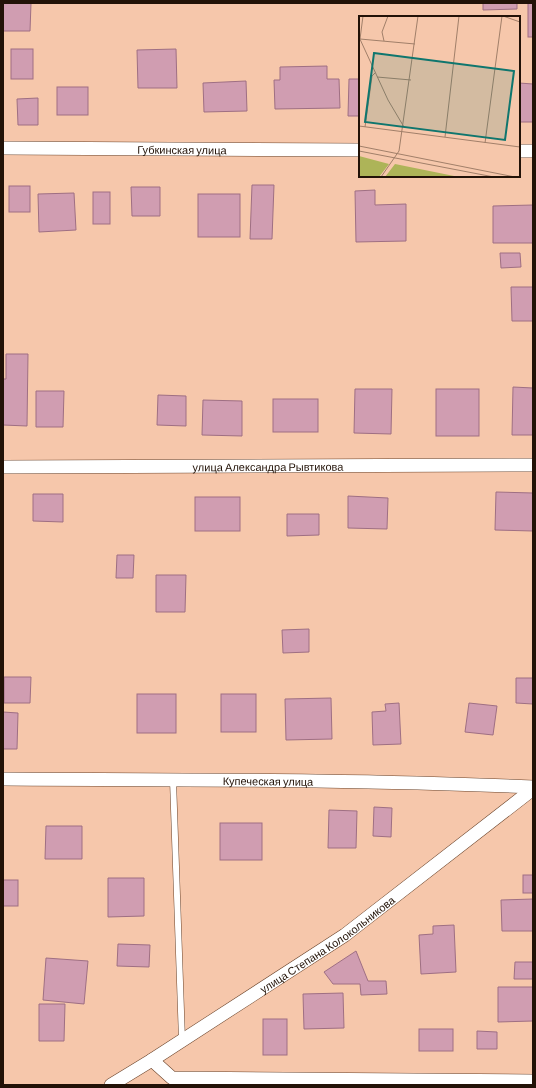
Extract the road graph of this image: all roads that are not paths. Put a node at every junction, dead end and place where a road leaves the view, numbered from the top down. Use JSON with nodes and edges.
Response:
{"nodes":[{"id":1,"x":3,"y":148,"type":"edge"},
{"id":2,"x":359,"y":150,"type":"edge"},
{"id":3,"x":520,"y":151,"type":"edge"},
{"id":4,"x":533,"y":151,"type":"edge"},
{"id":5,"x":533,"y":465,"type":"edge"},
{"id":6,"x":3,"y":467,"type":"edge"},
{"id":7,"x":3,"y":779,"type":"edge"},
{"id":8,"x":173,"y":780,"type":"junction"},
{"id":9,"x":533,"y":788,"type":"edge"},
{"id":10,"x":182,"y":1041,"type":"junction"},
{"id":11,"x":152,"y":1060,"type":"junction"},
{"id":12,"x":533,"y":1081,"type":"edge"},
{"id":13,"x":111,"y":1085,"type":"edge"}],
"edges":[{"from":1,"to":2,"type":"street","name":"Губкинская улица"},
{"from":3,"to":4,"type":"street"},
{"from":5,"to":6,"type":"street","name":"улица Александра Рывтикова"},
{"from":7,"to":8,"type":"street","name":"Купеческая улица"},
{"from":8,"to":9,"type":"street","name":"Купеческая улица"},
{"from":8,"to":10,"type":"lane"},
{"from":9,"to":10,"type":"street","name":"улица Степана Колокольникова"},
{"from":10,"to":11,"type":"street","name":"улица Степана Колокольникова"},
{"from":11,"to":12,"type":"street"},
{"from":11,"to":13,"type":"street","name":"улица Степана Колокольникова"}]}
